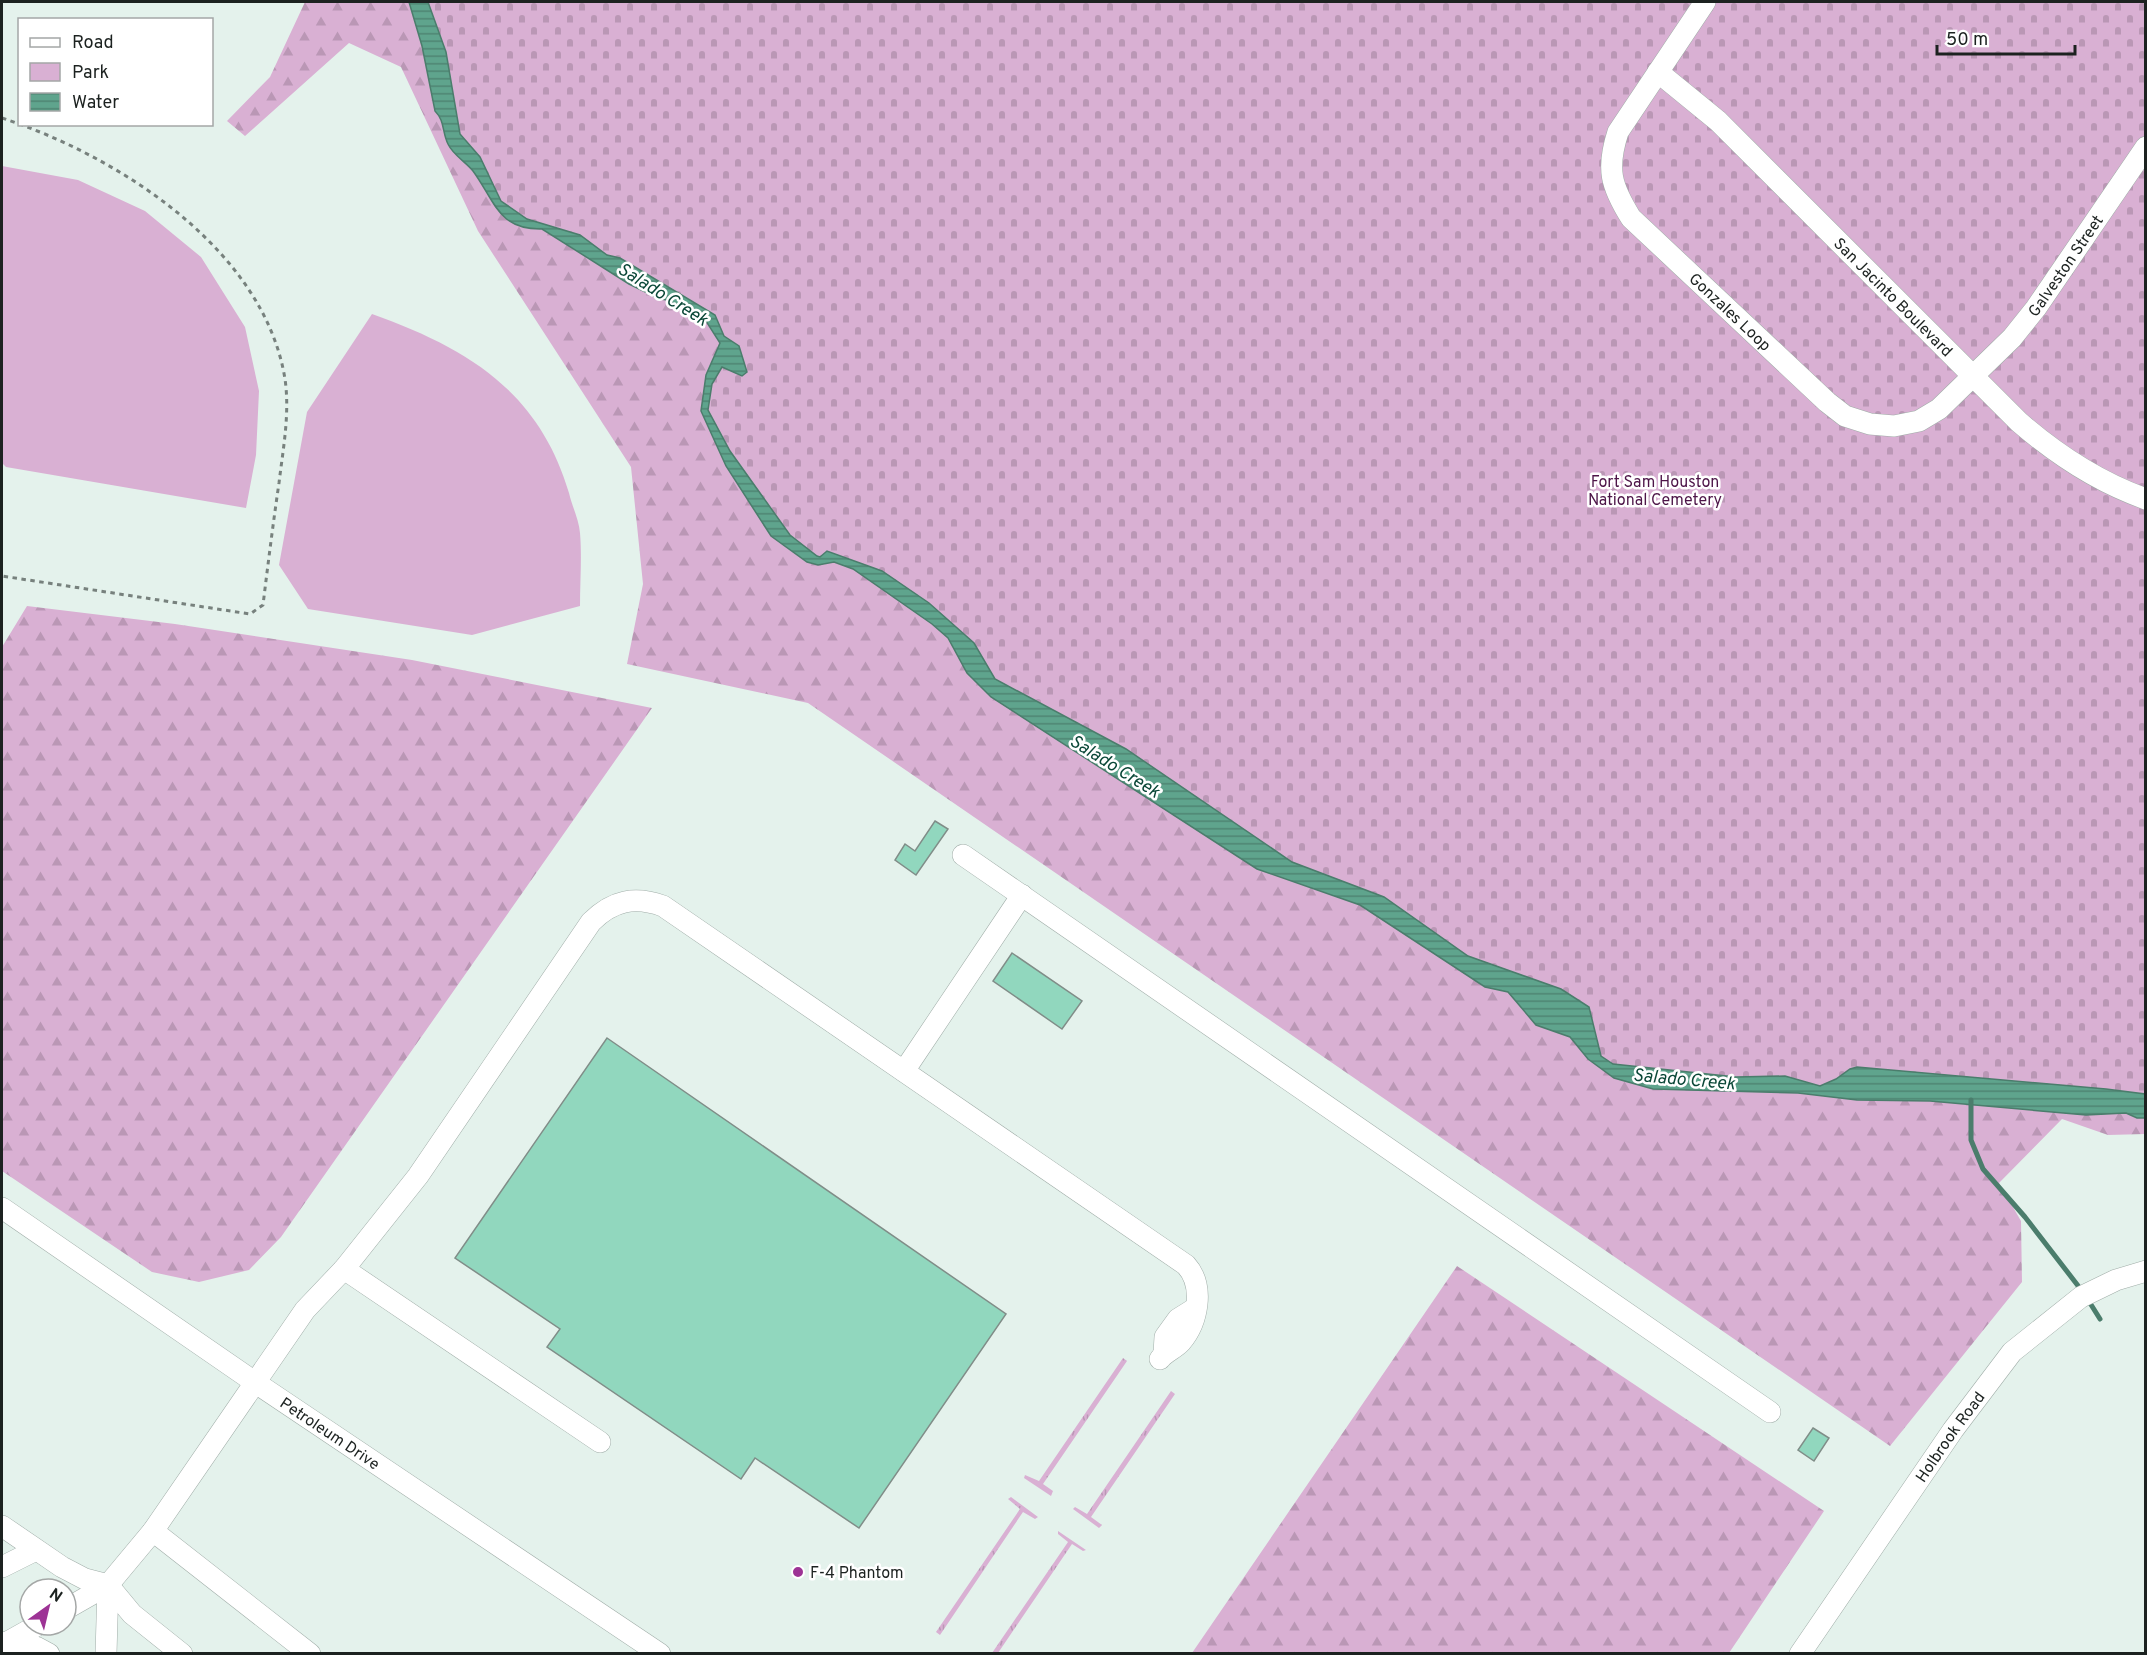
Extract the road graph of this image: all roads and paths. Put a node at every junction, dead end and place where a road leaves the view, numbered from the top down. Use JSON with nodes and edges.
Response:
{"nodes":[{"id":1,"x":1706,"y":2,"type":"edge"},
{"id":2,"x":1658,"y":72,"type":"junction"},
{"id":3,"x":2,"y":118,"type":"edge"},
{"id":4,"x":18,"y":124,"type":"edge"},
{"id":5,"x":24,"y":126,"type":"edge"},
{"id":6,"x":2145,"y":147,"type":"edge"},
{"id":7,"x":1973,"y":376,"type":"junction"},
{"id":8,"x":2145,"y":499,"type":"edge"},
{"id":9,"x":2,"y":576,"type":"edge"},
{"id":10,"x":963,"y":855,"type":"dead end"},
{"id":11,"x":1022,"y":895,"type":"junction"},
{"id":12,"x":904,"y":1071,"type":"junction"},
{"id":13,"x":2,"y":1208,"type":"edge"},
{"id":14,"x":344,"y":1269,"type":"junction"},
{"id":15,"x":2145,"y":1271,"type":"edge"},
{"id":16,"x":1162,"y":1356,"type":"dead end"},
{"id":17,"x":256,"y":1383,"type":"junction"},
{"id":18,"x":1770,"y":1412,"type":"dead end"},
{"id":19,"x":600,"y":1442,"type":"dead end"},
{"id":20,"x":2,"y":1526,"type":"edge"},
{"id":21,"x":153,"y":1531,"type":"junction"},
{"id":22,"x":36,"y":1550,"type":"junction"},
{"id":23,"x":2,"y":1567,"type":"edge"},
{"id":24,"x":108,"y":1585,"type":"junction"},
{"id":25,"x":78,"y":1602,"type":"edge"},
{"id":26,"x":18,"y":1636,"type":"edge"},
{"id":27,"x":4,"y":1644,"type":"edge"},
{"id":28,"x":49,"y":1653,"type":"edge"},
{"id":29,"x":106,"y":1653,"type":"edge"},
{"id":30,"x":182,"y":1653,"type":"edge"},
{"id":31,"x":310,"y":1653,"type":"edge"},
{"id":32,"x":660,"y":1653,"type":"edge"},
{"id":33,"x":1800,"y":1653,"type":"edge"}],
"edges":[{"from":1,"to":2,"type":"street","name":"Gonzales Loop"},
{"from":2,"to":7,"type":"street","name":"San Jacinto Boulevard"},
{"from":2,"to":7,"type":"street","name":"Gonzales Loop"},
{"from":3,"to":4,"type":"path"},
{"from":5,"to":9,"type":"path"},
{"from":6,"to":7,"type":"street","name":"Galveston Street"},
{"from":7,"to":8,"type":"street","name":"San Jacinto Boulevard"},
{"from":10,"to":11,"type":"street"},
{"from":11,"to":12,"type":"street"},
{"from":11,"to":18,"type":"street"},
{"from":12,"to":14,"type":"street"},
{"from":12,"to":16,"type":"street"},
{"from":13,"to":17,"type":"street","name":"Petroleum Drive"},
{"from":14,"to":17,"type":"street"},
{"from":14,"to":19,"type":"street"},
{"from":15,"to":33,"type":"street","name":"Holbrook Road"},
{"from":17,"to":21,"type":"street"},
{"from":17,"to":32,"type":"street","name":"Petroleum Drive"},
{"from":20,"to":22,"type":"street"},
{"from":21,"to":24,"type":"street"},
{"from":21,"to":31,"type":"street"},
{"from":22,"to":23,"type":"street"},
{"from":22,"to":24,"type":"street"},
{"from":24,"to":25,"type":"street"},
{"from":24,"to":29,"type":"street"},
{"from":24,"to":30,"type":"street"},
{"from":26,"to":27,"type":"street"},
{"from":27,"to":28,"type":"street"}]}
